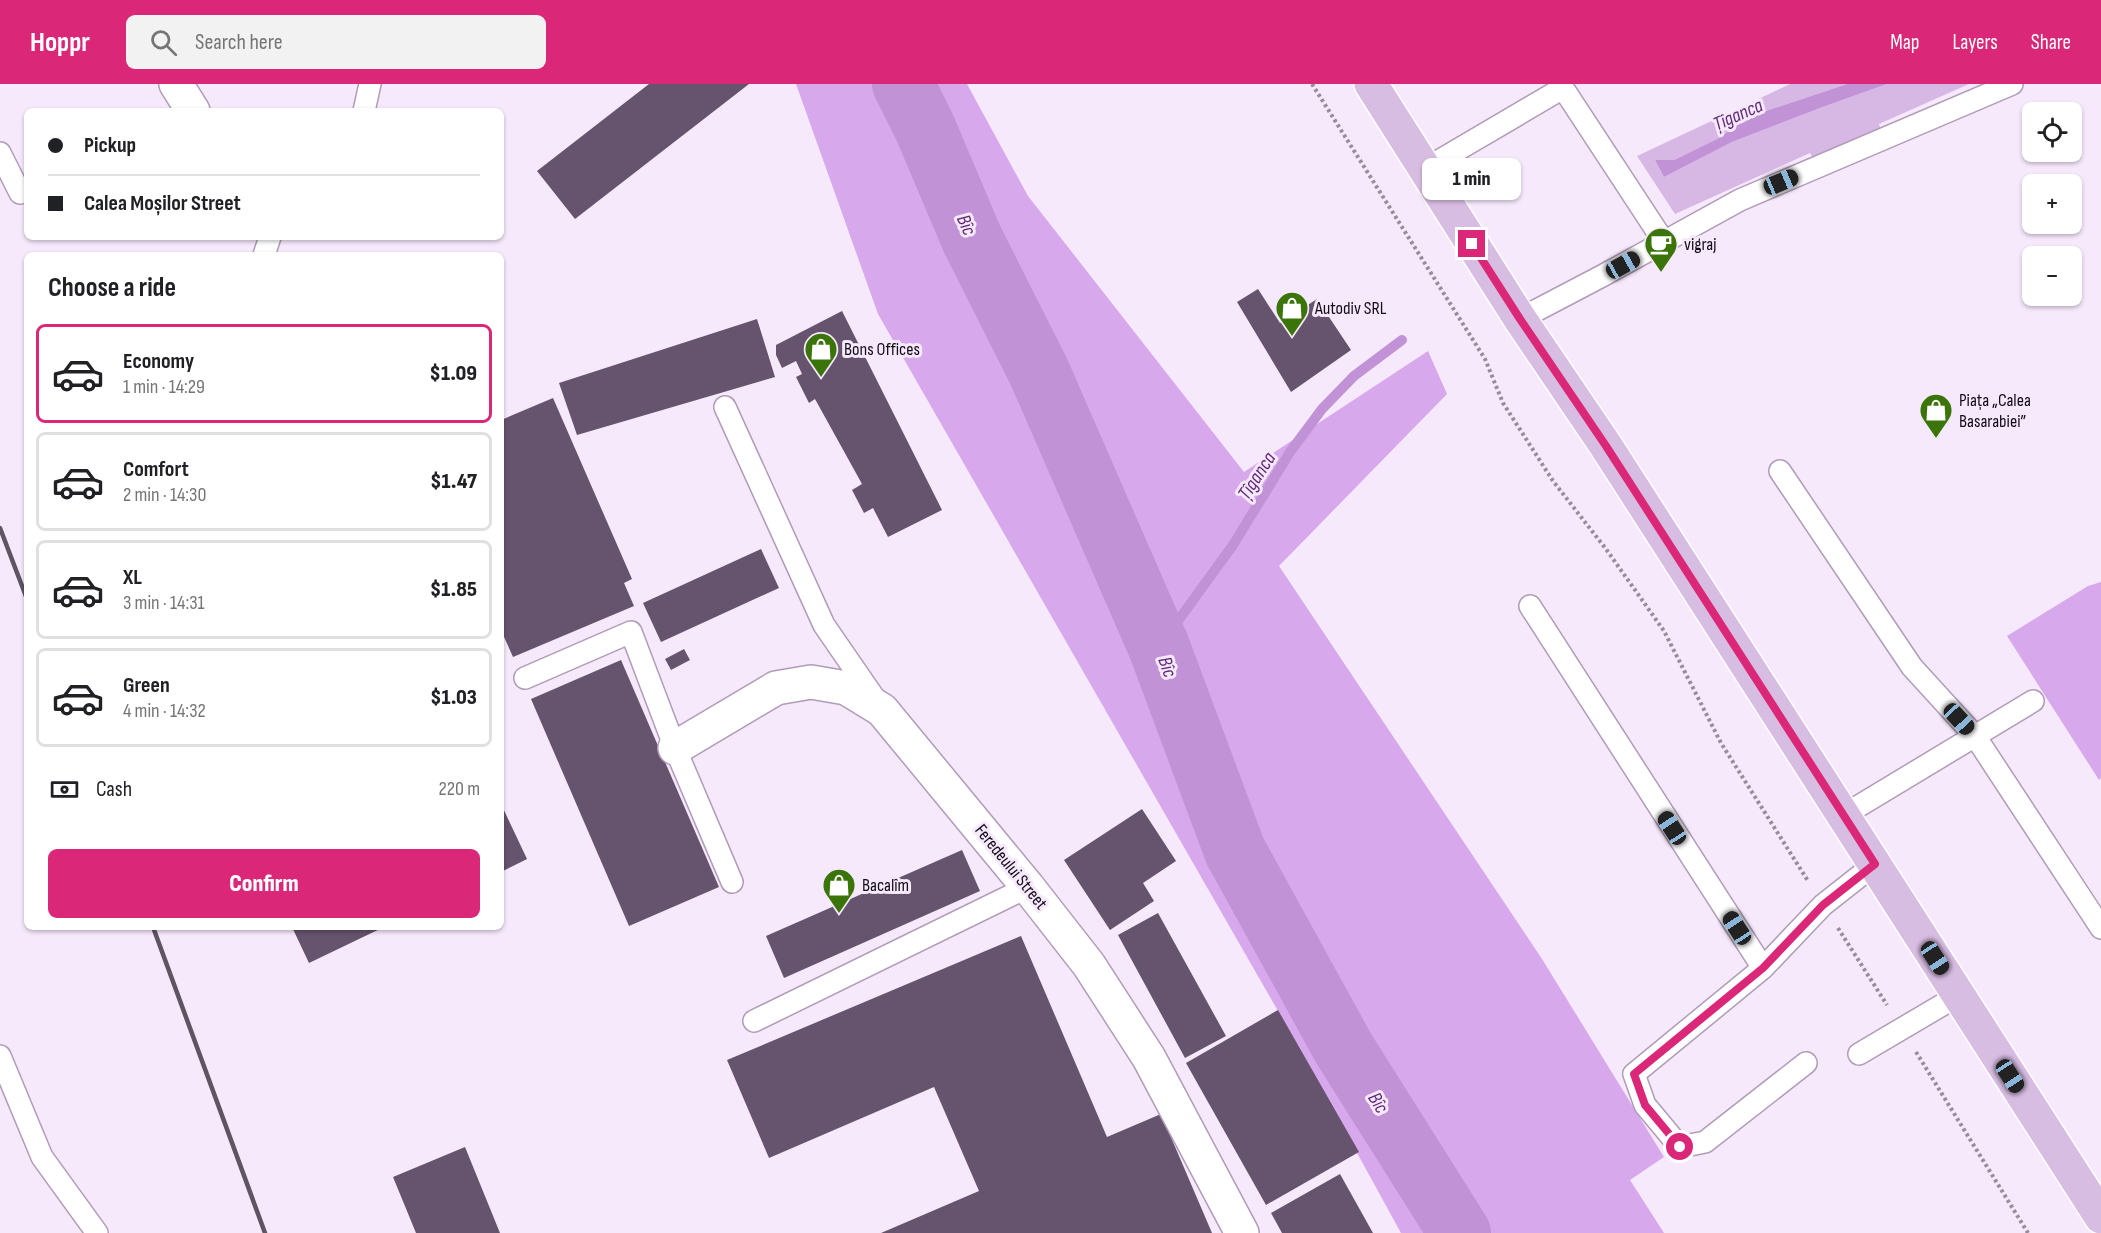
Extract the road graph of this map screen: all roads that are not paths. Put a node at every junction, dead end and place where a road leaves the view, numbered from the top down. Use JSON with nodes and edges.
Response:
{"nodes":[{"id":1,"x":176,"y":84,"type":"edge"},
{"id":2,"x":370,"y":84,"type":"edge"},
{"id":3,"x":1371,"y":84,"type":"edge"},
{"id":4,"x":2012,"y":84,"type":"edge"},
{"id":5,"x":1562,"y":86,"type":"edge"},
{"id":6,"x":191,"y":108,"type":"edge"},
{"id":7,"x":365,"y":108,"type":"edge"},
{"id":8,"x":0,"y":153,"type":"edge"},
{"id":9,"x":1425,"y":169,"type":"junction"},
{"id":10,"x":24,"y":191,"type":"edge"},
{"id":11,"x":1664,"y":242,"type":"junction"},
{"id":12,"x":1520,"y":319,"type":"junction"},
{"id":13,"x":725,"y":407,"type":"dead end"},
{"id":14,"x":1780,"y":471,"type":"dead end"},
{"id":15,"x":1530,"y":606,"type":"dead end"},
{"id":16,"x":525,"y":678,"type":"dead end"},
{"id":17,"x":2033,"y":701,"type":"dead end"},
{"id":18,"x":882,"y":710,"type":"junction"},
{"id":19,"x":1975,"y":736,"type":"junction"},
{"id":20,"x":675,"y":748,"type":"junction"},
{"id":21,"x":1844,"y":816,"type":"junction"},
{"id":22,"x":1875,"y":864,"type":"junction"},
{"id":23,"x":732,"y":882,"type":"dead end"},
{"id":24,"x":1028,"y":887,"type":"junction"},
{"id":25,"x":2101,"y":928,"type":"edge"},
{"id":26,"x":1763,"y":968,"type":"junction"},
{"id":27,"x":1959,"y":995,"type":"junction"},
{"id":28,"x":754,"y":1021,"type":"dead end"},
{"id":29,"x":1859,"y":1054,"type":"dead end"},
{"id":30,"x":0,"y":1056,"type":"edge"},
{"id":31,"x":1806,"y":1063,"type":"dead end"},
{"id":32,"x":2096,"y":1200,"type":"edge"},
{"id":33,"x":98,"y":1233,"type":"edge"},
{"id":34,"x":1242,"y":1233,"type":"edge"}],
"edges":[{"from":1,"to":6,"type":"street"},
{"from":2,"to":7,"type":"lane"},
{"from":3,"to":9,"type":"main road"},
{"from":4,"to":11,"type":"lane"},
{"from":5,"to":9,"type":"lane"},
{"from":5,"to":11,"type":"lane"},
{"from":8,"to":10,"type":"lane"},
{"from":9,"to":12,"type":"main road"},
{"from":11,"to":12,"type":"lane"},
{"from":12,"to":21,"type":"main road"},
{"from":13,"to":18,"type":"lane"},
{"from":14,"to":19,"type":"lane"},
{"from":15,"to":26,"type":"lane"},
{"from":16,"to":20,"type":"lane"},
{"from":17,"to":19,"type":"lane"},
{"from":18,"to":20,"type":"street","name":"Feredeului Street"},
{"from":18,"to":24,"type":"street","name":"Feredeului Street"},
{"from":19,"to":21,"type":"lane"},
{"from":19,"to":25,"type":"lane"},
{"from":20,"to":23,"type":"lane"},
{"from":21,"to":22,"type":"main road"},
{"from":22,"to":26,"type":"lane"},
{"from":22,"to":27,"type":"main road"},
{"from":24,"to":28,"type":"lane"},
{"from":24,"to":34,"type":"street","name":"Feredeului Street"},
{"from":26,"to":31,"type":"lane"},
{"from":27,"to":29,"type":"lane"},
{"from":27,"to":32,"type":"main road"},
{"from":30,"to":33,"type":"lane"}]}
